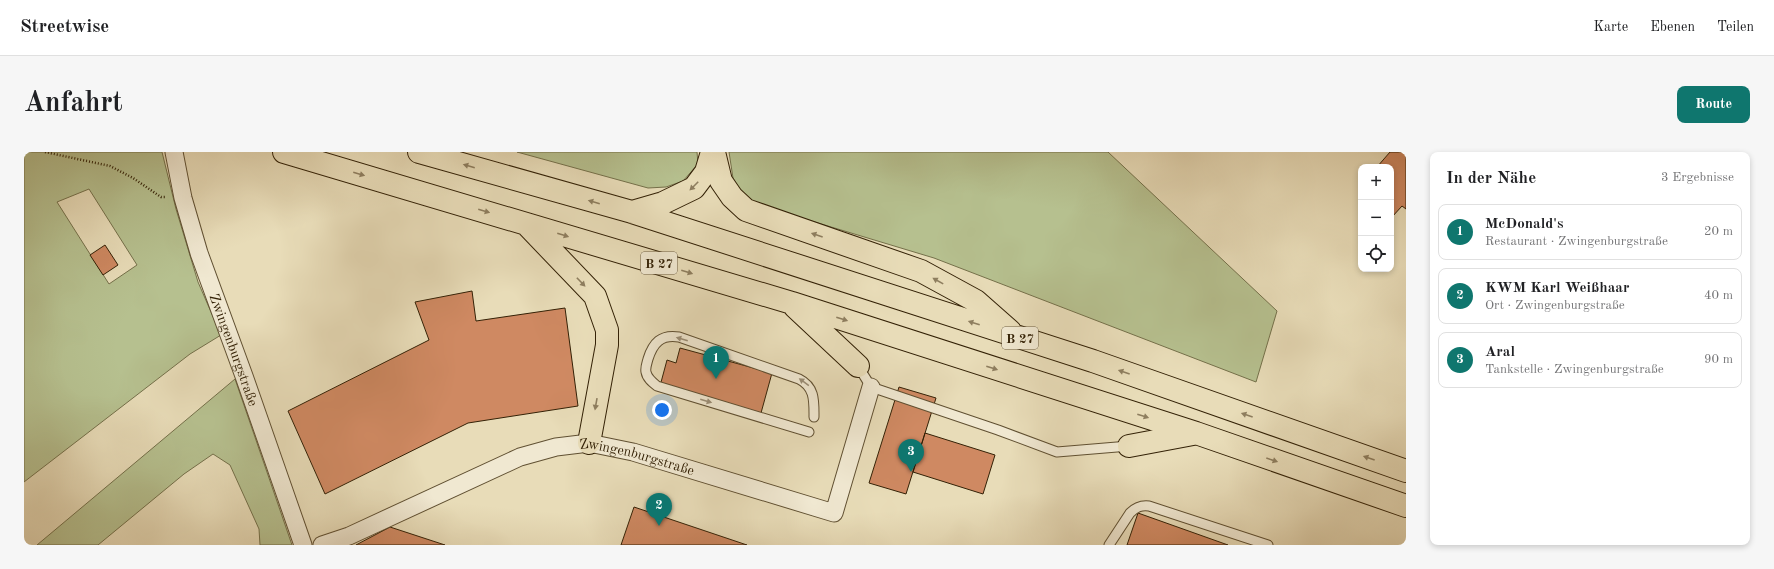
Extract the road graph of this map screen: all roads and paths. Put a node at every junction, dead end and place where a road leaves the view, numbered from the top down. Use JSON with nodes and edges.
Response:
{"nodes":[{"id":1,"x":46,"y":152,"type":"edge"},
{"id":2,"x":174,"y":152,"type":"edge"},
{"id":3,"x":284,"y":152,"type":"edge"},
{"id":4,"x":419,"y":152,"type":"edge"},
{"id":5,"x":713,"y":152,"type":"edge"},
{"id":6,"x":183,"y":198,"type":"junction"},
{"id":7,"x":632,"y":212,"type":"junction"},
{"id":8,"x":526,"y":224,"type":"junction"},
{"id":9,"x":792,"y":303,"type":"junction"},
{"id":10,"x":1015,"y":336,"type":"junction"},
{"id":11,"x":858,"y":366,"type":"joint"},
{"id":12,"x":871,"y":388,"type":"junction"},
{"id":13,"x":814,"y":417,"type":"dead end"},
{"id":14,"x":809,"y":432,"type":"dead end"},
{"id":15,"x":1196,"y":433,"type":"junction"},
{"id":16,"x":589,"y":443,"type":"junction"},
{"id":17,"x":1129,"y":446,"type":"joint"},
{"id":18,"x":1406,"y":471,"type":"edge"},
{"id":19,"x":1406,"y":506,"type":"edge"},
{"id":20,"x":303,"y":545,"type":"edge"},
{"id":21,"x":322,"y":545,"type":"edge"},
{"id":22,"x":1109,"y":545,"type":"edge"},
{"id":23,"x":1268,"y":545,"type":"edge"}],
"edges":[{"from":1,"to":6,"type":"path"},
{"from":2,"to":6,"type":"street","name":"Zwingenburgstraße"},
{"from":3,"to":8,"type":"highway","number":"B 27","one_way":true},
{"from":7,"to":4,"type":"highway","number":"B 27","one_way":true},
{"from":5,"to":7,"type":"highway","one_way":true},
{"from":10,"to":5,"type":"highway","one_way":true},
{"from":6,"to":20,"type":"street","name":"Zwingenburgstraße"},
{"from":10,"to":7,"type":"highway","number":"B 27","one_way":true},
{"from":8,"to":9,"type":"highway","number":"B 27","one_way":true},
{"from":8,"to":16,"type":"highway","one_way":true},
{"from":9,"to":11,"type":"highway"},
{"from":9,"to":15,"type":"highway","number":"B 27","one_way":true},
{"from":18,"to":10,"type":"highway","number":"B 27","one_way":true},
{"from":11,"to":12,"type":"lane"},
{"from":12,"to":16,"type":"street","name":"Zwingenburgstraße"},
{"from":12,"to":17,"type":"lane"},
{"from":13,"to":14,"type":"lane","one_way":true},
{"from":15,"to":17,"type":"highway"},
{"from":15,"to":19,"type":"highway","number":"B 27","one_way":true},
{"from":16,"to":21,"type":"street","name":"Zwingenburgstraße"},
{"from":22,"to":23,"type":"lane"}]}
